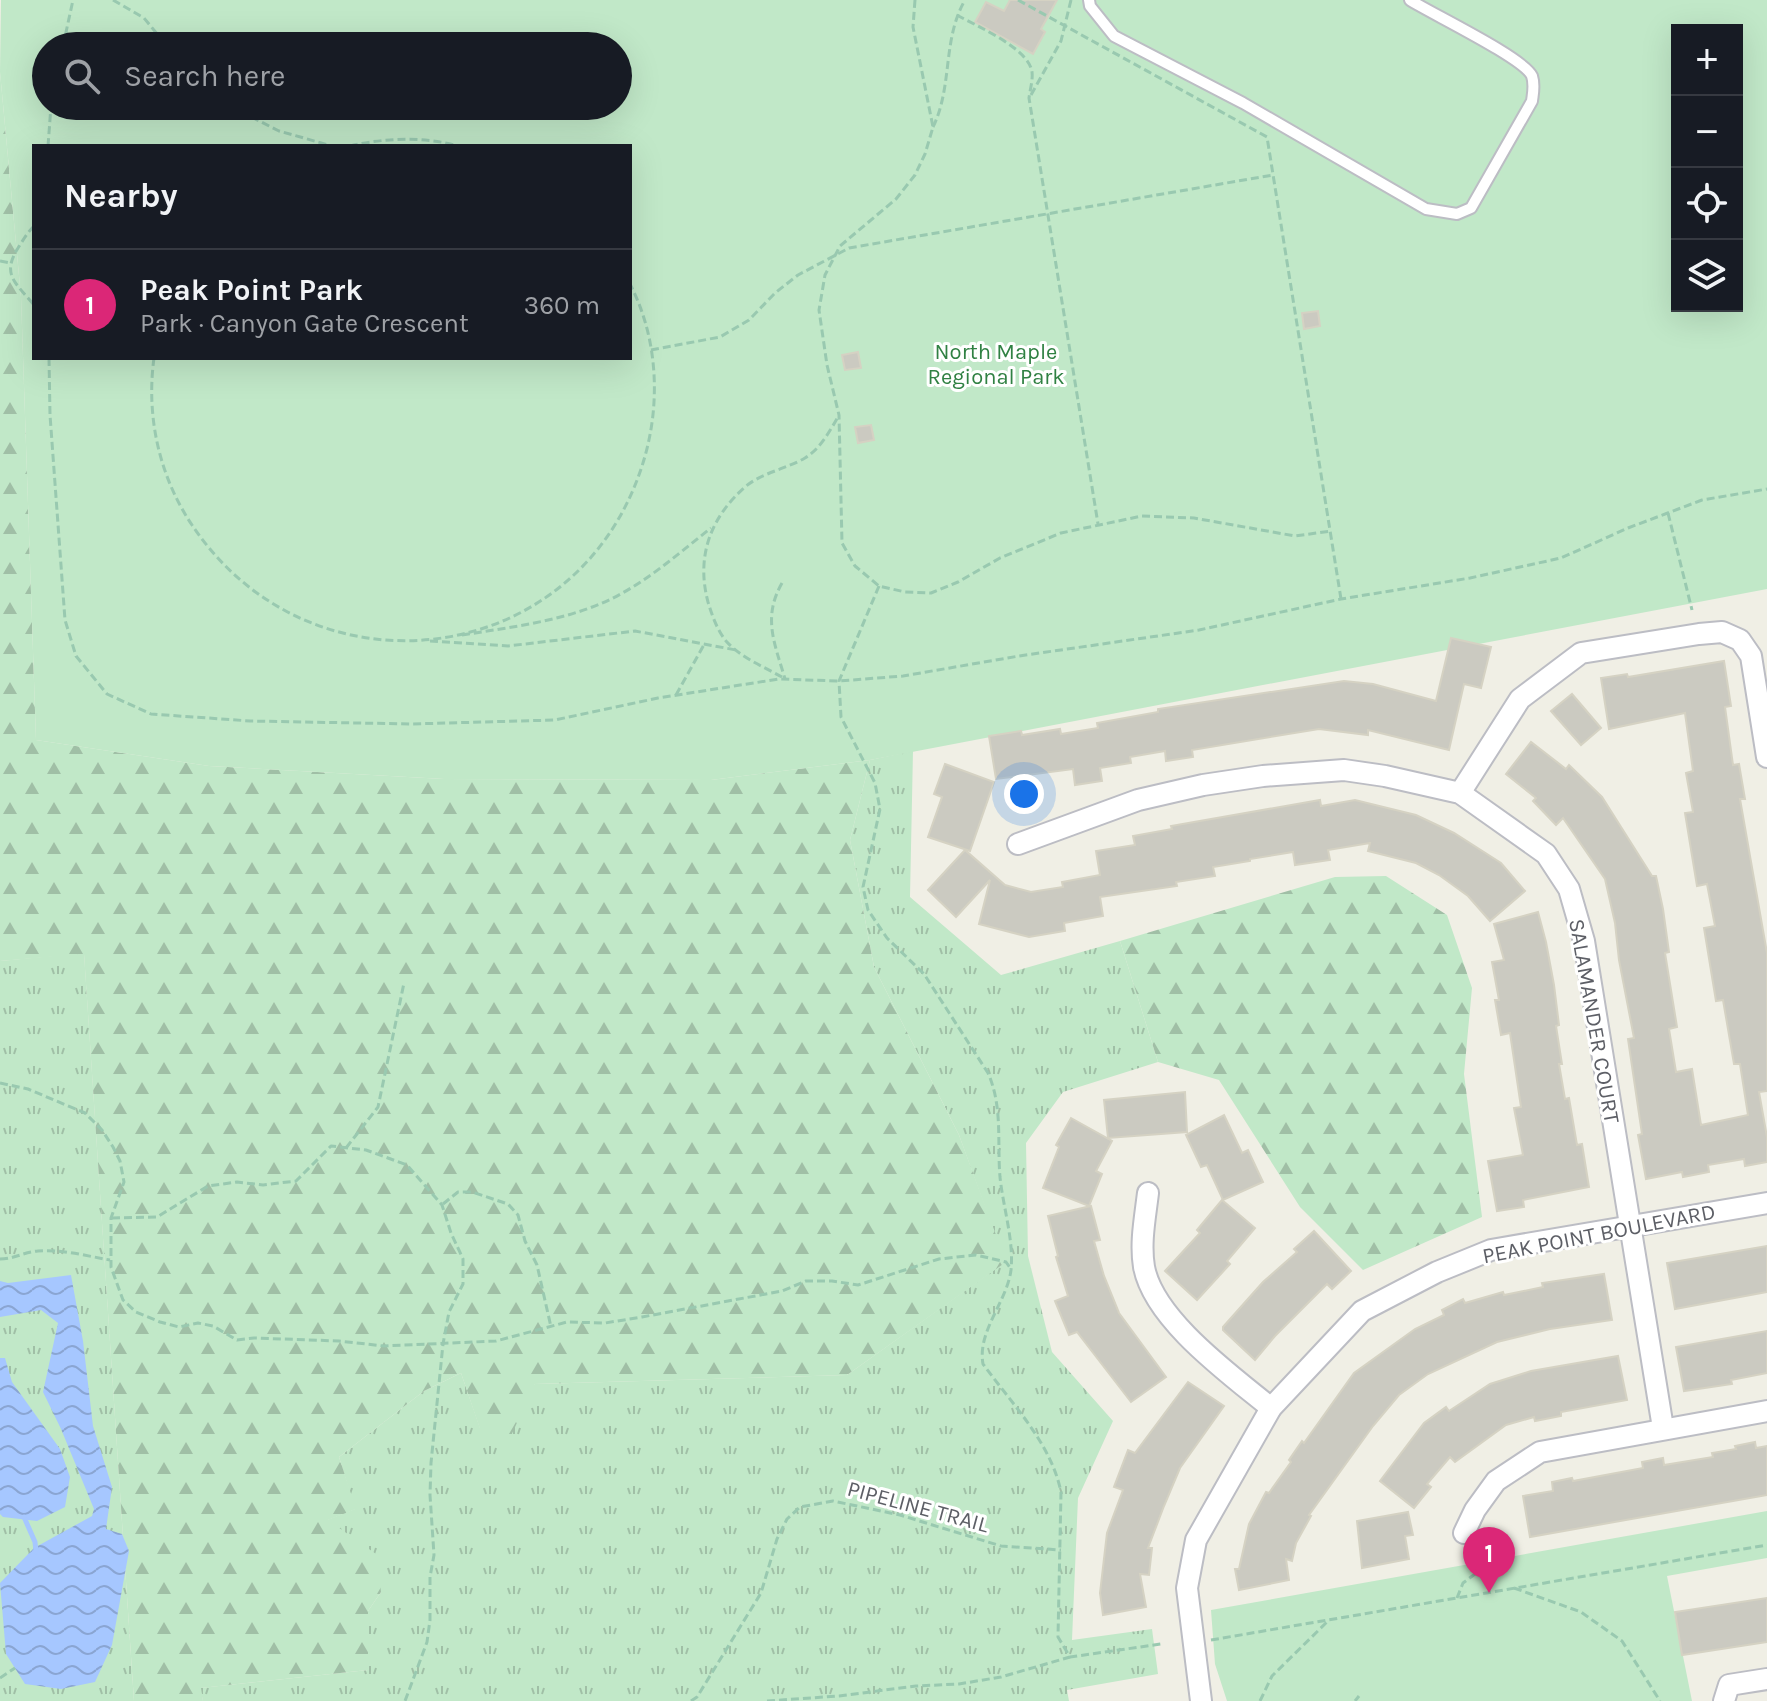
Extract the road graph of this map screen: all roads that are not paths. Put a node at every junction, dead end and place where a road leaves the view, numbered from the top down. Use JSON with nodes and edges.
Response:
{"nodes":[{"id":1,"x":1089,"y":0,"type":"edge"},
{"id":2,"x":1410,"y":0,"type":"edge"},
{"id":3,"x":1767,"y":757,"type":"edge"},
{"id":4,"x":1460,"y":793,"type":"junction"},
{"id":5,"x":1018,"y":844,"type":"dead end"},
{"id":6,"x":1148,"y":1193,"type":"dead end"},
{"id":7,"x":1767,"y":1203,"type":"edge"},
{"id":8,"x":1628,"y":1226,"type":"junction"},
{"id":9,"x":1271,"y":1408,"type":"junction"},
{"id":10,"x":1767,"y":1411,"type":"edge"},
{"id":11,"x":1663,"y":1428,"type":"junction"},
{"id":12,"x":1464,"y":1533,"type":"dead end"},
{"id":13,"x":1767,"y":1679,"type":"edge"},
{"id":14,"x":1201,"y":1701,"type":"edge"},
{"id":15,"x":1724,"y":1701,"type":"edge"}],
"edges":[{"from":1,"to":2,"type":"lane"},
{"from":3,"to":4,"type":"street"},
{"from":4,"to":5,"type":"street","name":"SALAMANDER COURT"},
{"from":4,"to":8,"type":"street","name":"SALAMANDER COURT"},
{"from":6,"to":9,"type":"street"},
{"from":7,"to":8,"type":"street","name":"PEAK POINT BOULEVARD"},
{"from":8,"to":9,"type":"street","name":"PEAK POINT BOULEVARD"},
{"from":8,"to":11,"type":"street","name":"SALAMANDER COURT"},
{"from":9,"to":14,"type":"street","name":"PEAK POINT BOULEVARD"},
{"from":10,"to":11,"type":"street"},
{"from":11,"to":12,"type":"street"},
{"from":13,"to":15,"type":"street"}]}
